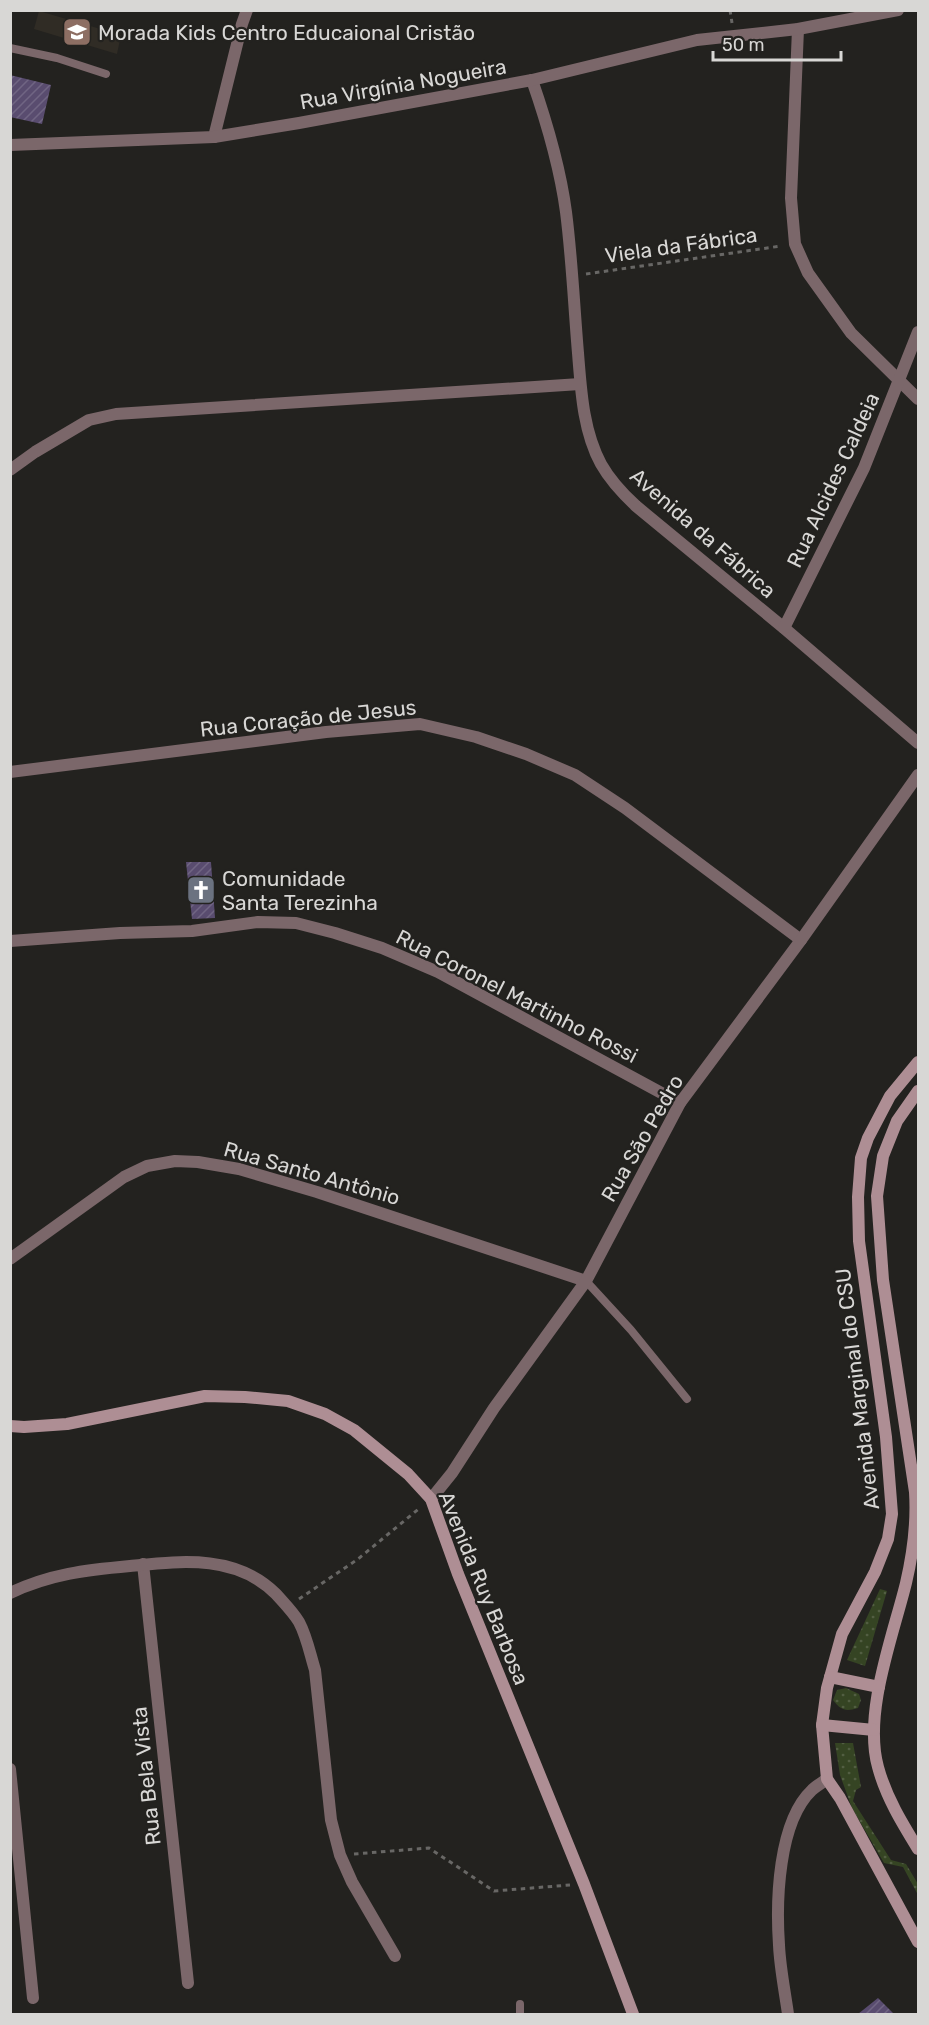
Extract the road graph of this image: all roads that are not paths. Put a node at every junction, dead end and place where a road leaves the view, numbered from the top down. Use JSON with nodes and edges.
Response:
{"nodes":[{"id":1,"x":247,"y":10,"type":"edge"},
{"id":2,"x":898,"y":10,"type":"edge"},
{"id":3,"x":798,"y":29,"type":"junction"},
{"id":4,"x":10,"y":48,"type":"edge"},
{"id":5,"x":106,"y":74,"type":"dead end"},
{"id":6,"x":532,"y":80,"type":"junction"},
{"id":7,"x":214,"y":137,"type":"junction"},
{"id":8,"x":10,"y":145,"type":"edge"},
{"id":9,"x":918,"y":332,"type":"edge"},
{"id":10,"x":899,"y":380,"type":"junction"},
{"id":11,"x":580,"y":384,"type":"junction"},
{"id":12,"x":918,"y":399,"type":"edge"},
{"id":13,"x":10,"y":470,"type":"edge"},
{"id":14,"x":784,"y":628,"type":"junction"},
{"id":15,"x":918,"y":743,"type":"edge"},
{"id":16,"x":10,"y":772,"type":"edge"},
{"id":17,"x":918,"y":775,"type":"edge"},
{"id":18,"x":801,"y":940,"type":"junction"},
{"id":19,"x":10,"y":941,"type":"edge"},
{"id":20,"x":918,"y":1062,"type":"edge"},
{"id":21,"x":918,"y":1091,"type":"edge"},
{"id":22,"x":680,"y":1103,"type":"junction"},
{"id":23,"x":10,"y":1260,"type":"edge"},
{"id":24,"x":586,"y":1281,"type":"junction"},
{"id":25,"x":687,"y":1399,"type":"dead end"},
{"id":26,"x":10,"y":1426,"type":"edge"},
{"id":27,"x":431,"y":1498,"type":"junction"},
{"id":28,"x":143,"y":1564,"type":"junction"},
{"id":29,"x":10,"y":1593,"type":"edge"},
{"id":30,"x":830,"y":1677,"type":"junction"},
{"id":31,"x":879,"y":1687,"type":"junction"},
{"id":32,"x":822,"y":1725,"type":"junction"},
{"id":33,"x":874,"y":1730,"type":"junction"},
{"id":34,"x":10,"y":1769,"type":"edge"},
{"id":35,"x":827,"y":1779,"type":"junction"},
{"id":36,"x":918,"y":1849,"type":"edge"},
{"id":37,"x":918,"y":1942,"type":"edge"},
{"id":38,"x":395,"y":1956,"type":"dead end"},
{"id":39,"x":188,"y":1983,"type":"dead end"},
{"id":40,"x":33,"y":1998,"type":"dead end"},
{"id":41,"x":520,"y":2004,"type":"dead end"},
{"id":42,"x":520,"y":2014,"type":"edge"},
{"id":43,"x":633,"y":2014,"type":"edge"},
{"id":44,"x":788,"y":2014,"type":"edge"}],
"edges":[{"from":1,"to":7,"type":"street"},
{"from":2,"to":3,"type":"street","name":"Rua Virgínia Nogueira"},
{"from":3,"to":6,"type":"street","name":"Rua Virgínia Nogueira"},
{"from":3,"to":10,"type":"street"},
{"from":4,"to":5,"type":"lane"},
{"from":6,"to":7,"type":"street","name":"Rua Virgínia Nogueira"},
{"from":6,"to":11,"type":"street","name":"Avenida da Fábrica"},
{"from":7,"to":8,"type":"street","name":"Rua Virgínia Nogueira"},
{"from":9,"to":10,"type":"street","name":"Rua Alcides Caldeia"},
{"from":10,"to":12,"type":"street"},
{"from":10,"to":14,"type":"street","name":"Rua Alcides Caldeia"},
{"from":11,"to":13,"type":"street"},
{"from":11,"to":14,"type":"street","name":"Avenida da Fábrica"},
{"from":14,"to":15,"type":"street","name":"Avenida da Fábrica"},
{"from":16,"to":18,"type":"street","name":"Rua Coração de Jesus"},
{"from":17,"to":18,"type":"street","name":"Rua São Pedro"},
{"from":18,"to":22,"type":"street","name":"Rua São Pedro"},
{"from":19,"to":22,"type":"street","name":"Rua Coronel Martinho Rossi"},
{"from":20,"to":30,"type":"main road","name":"Avenida Marginal do CSU"},
{"from":21,"to":31,"type":"main road","name":"Avenida Marginal do CSU"},
{"from":22,"to":24,"type":"street","name":"Rua São Pedro"},
{"from":23,"to":24,"type":"street","name":"Rua Santo Antônio"},
{"from":24,"to":25,"type":"lane"},
{"from":24,"to":27,"type":"street","name":"Rua São Pedro"},
{"from":26,"to":27,"type":"main road","name":"Avenida Ruy Barbosa"},
{"from":27,"to":43,"type":"main road","name":"Avenida Ruy Barbosa"},
{"from":28,"to":29,"type":"street"},
{"from":28,"to":38,"type":"street"},
{"from":28,"to":39,"type":"street","name":"Rua Bela Vista"},
{"from":30,"to":31,"type":"main road"},
{"from":30,"to":32,"type":"main road","name":"Avenida Marginal do CSU"},
{"from":31,"to":33,"type":"main road","name":"Avenida Marginal do CSU"},
{"from":32,"to":33,"type":"main road"},
{"from":32,"to":35,"type":"main road","name":"Avenida Marginal do CSU"},
{"from":33,"to":36,"type":"main road","name":"Avenida Marginal do CSU"},
{"from":34,"to":40,"type":"street"},
{"from":35,"to":37,"type":"main road","name":"Avenida Marginal do CSU"},
{"from":35,"to":44,"type":"street"},
{"from":41,"to":42,"type":"lane"}]}
